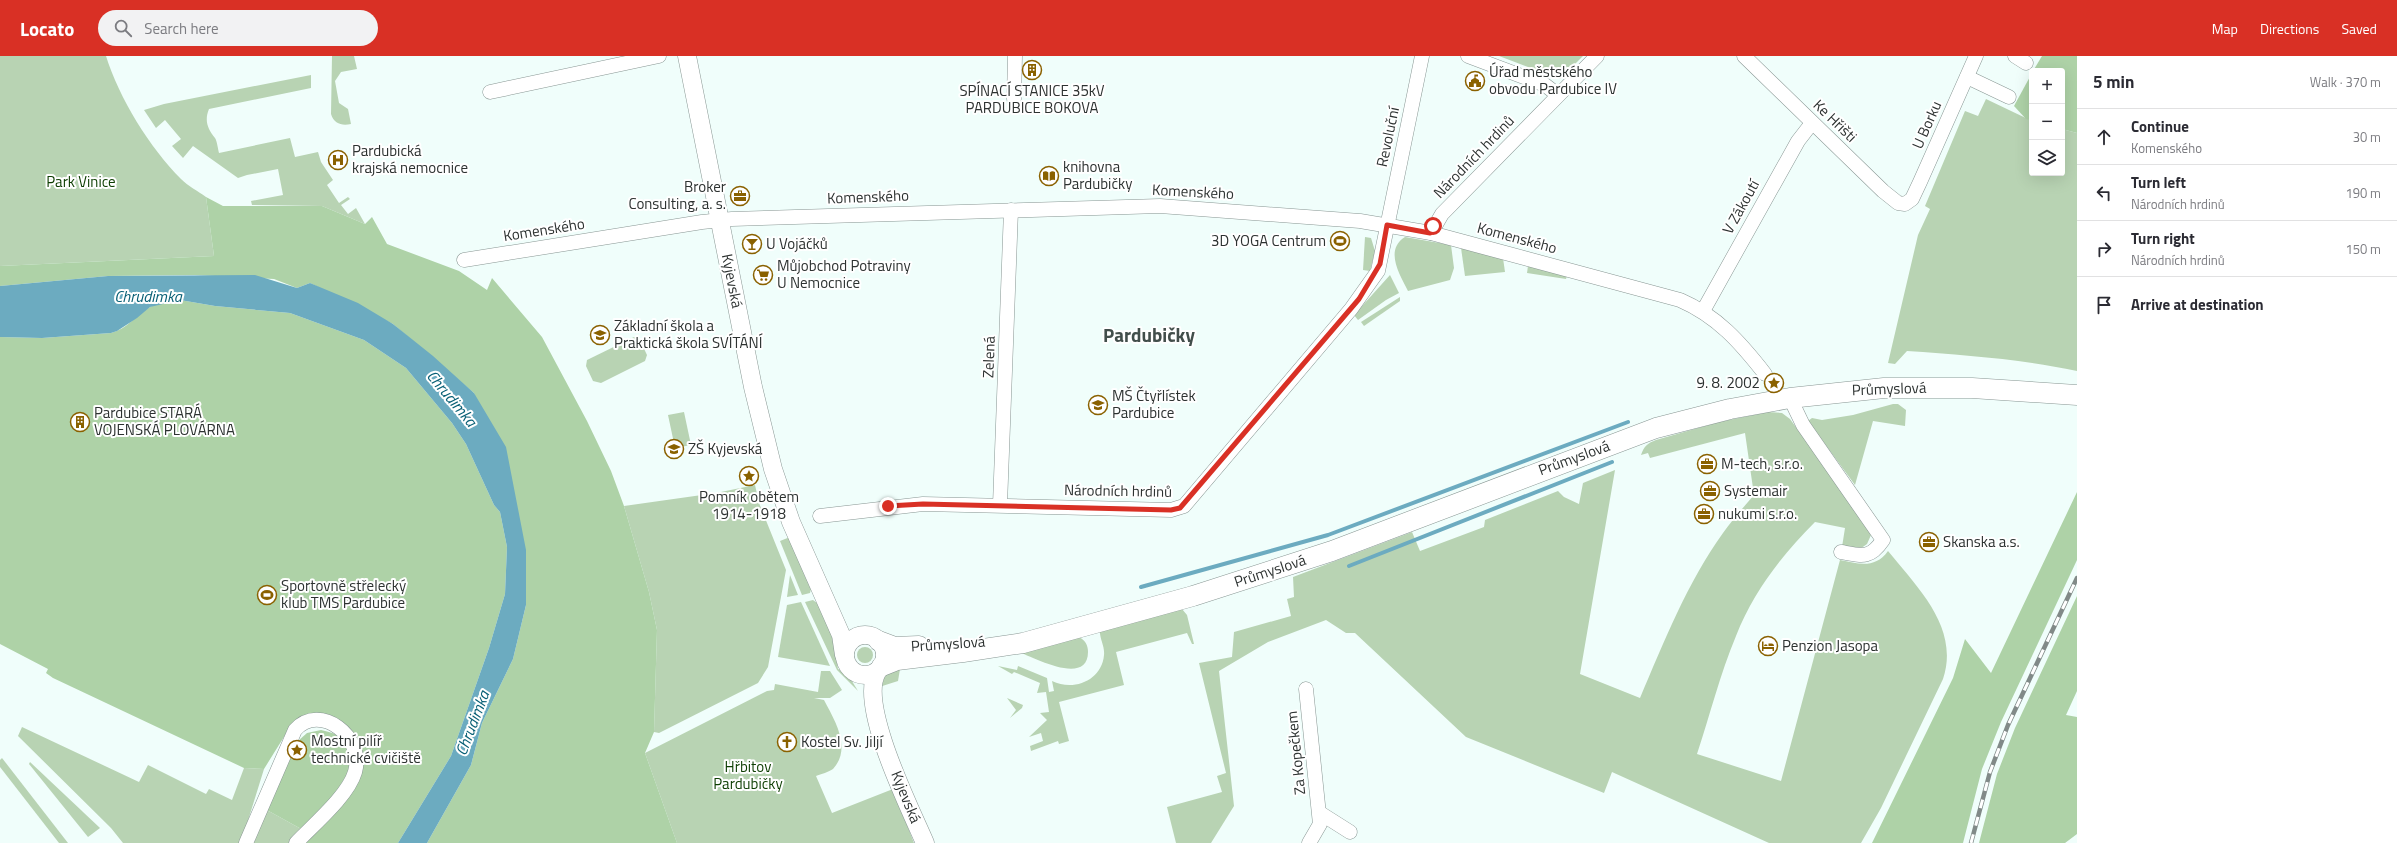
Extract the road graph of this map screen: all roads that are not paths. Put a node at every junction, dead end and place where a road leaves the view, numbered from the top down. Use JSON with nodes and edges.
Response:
{"nodes":[{"id":1,"x":659,"y":56,"type":"edge"},
{"id":2,"x":686,"y":56,"type":"edge"},
{"id":3,"x":1015,"y":56,"type":"edge"},
{"id":4,"x":1422,"y":56,"type":"edge"},
{"id":5,"x":1468,"y":56,"type":"edge"},
{"id":6,"x":1597,"y":56,"type":"edge"},
{"id":7,"x":1744,"y":56,"type":"edge"},
{"id":8,"x":1976,"y":56,"type":"edge"},
{"id":9,"x":1967,"y":77,"type":"junction"},
{"id":10,"x":490,"y":92,"type":"dead end"},
{"id":11,"x":1558,"y":95,"type":"junction"},
{"id":12,"x":2009,"y":97,"type":"dead end"},
{"id":13,"x":1014,"y":99,"type":"dead end"},
{"id":14,"x":1812,"y":123,"type":"junction"},
{"id":15,"x":1905,"y":204,"type":"joint"},
{"id":16,"x":1011,"y":210,"type":"junction"},
{"id":17,"x":720,"y":220,"type":"junction"},
{"id":18,"x":1387,"y":225,"type":"junction"},
{"id":19,"x":1430,"y":233,"type":"junction"},
{"id":20,"x":464,"y":260,"type":"dead end"},
{"id":21,"x":1703,"y":310,"type":"junction"},
{"id":22,"x":1765,"y":374,"type":"dead end"},
{"id":23,"x":2077,"y":395,"type":"edge"},
{"id":24,"x":1790,"y":398,"type":"junction"},
{"id":25,"x":1000,"y":505,"type":"junction"},
{"id":26,"x":820,"y":516,"type":"dead end"},
{"id":27,"x":1841,"y":552,"type":"dead end"},
{"id":28,"x":820,"y":592,"type":"junction"},
{"id":29,"x":1089,"y":623,"type":"junction"},
{"id":30,"x":874,"y":638,"type":"junction"},
{"id":31,"x":847,"y":662,"type":"junction"},
{"id":32,"x":879,"y":669,"type":"junction"},
{"id":33,"x":1306,"y":689,"type":"dead end"},
{"id":34,"x":888,"y":751,"type":"junction"},
{"id":35,"x":1320,"y":813,"type":"junction"},
{"id":36,"x":1350,"y":832,"type":"dead end"},
{"id":37,"x":246,"y":843,"type":"edge"},
{"id":38,"x":296,"y":843,"type":"edge"},
{"id":39,"x":925,"y":843,"type":"edge"},
{"id":40,"x":1309,"y":843,"type":"edge"}],
"edges":[{"from":1,"to":10,"type":"street"},
{"from":2,"to":17,"type":"street","name":"Kyjevská"},
{"from":3,"to":13,"type":"street"},
{"from":4,"to":18,"type":"street","name":"Revoluční"},
{"from":5,"to":11,"type":"street"},
{"from":6,"to":11,"type":"street","name":"Národních hrdinů"},
{"from":7,"to":14,"type":"street","name":"Ke Hřišti"},
{"from":8,"to":9,"type":"street","name":"U Borku"},
{"from":9,"to":12,"type":"street"},
{"from":9,"to":15,"type":"street","name":"U Borku"},
{"from":11,"to":19,"type":"street","name":"Národních hrdinů"},
{"from":14,"to":15,"type":"street","name":"Ke Hřišti"},
{"from":14,"to":21,"type":"street","name":"V Zákoutí"},
{"from":16,"to":17,"type":"street","name":"Komenského"},
{"from":16,"to":18,"type":"street","name":"Komenského"},
{"from":16,"to":25,"type":"street","name":"Zelená"},
{"from":17,"to":20,"type":"street","name":"Komenského"},
{"from":17,"to":28,"type":"street","name":"Kyjevská"},
{"from":18,"to":19,"type":"street","name":"Komenského"},
{"from":18,"to":25,"type":"street","name":"Národních hrdinů"},
{"from":19,"to":21,"type":"street","name":"Komenského"},
{"from":21,"to":22,"type":"street","name":"Komenského"},
{"from":23,"to":24,"type":"main road","name":"Průmyslová"},
{"from":24,"to":27,"type":"street"},
{"from":24,"to":29,"type":"main road","name":"Průmyslová"},
{"from":25,"to":26,"type":"street","name":"Národních hrdinů"},
{"from":28,"to":30,"type":"street","name":"Kyjevská"},
{"from":28,"to":31,"type":"street","name":"Kyjevská"},
{"from":29,"to":30,"type":"main road","name":"Průmyslová"},
{"from":29,"to":32,"type":"main road","name":"Průmyslová"},
{"from":30,"to":31,"type":"street"},
{"from":30,"to":32,"type":"street"},
{"from":31,"to":32,"type":"street"},
{"from":31,"to":34,"type":"street","name":"Kyjevská"},
{"from":32,"to":34,"type":"street","name":"Kyjevská"},
{"from":33,"to":35,"type":"street","name":"Za Kopečkem"},
{"from":34,"to":39,"type":"street","name":"Kyjevská"},
{"from":35,"to":36,"type":"street","name":"Za Kopečkem"},
{"from":35,"to":40,"type":"street","name":"Za Kopečkem"},
{"from":37,"to":38,"type":"street"}]}
